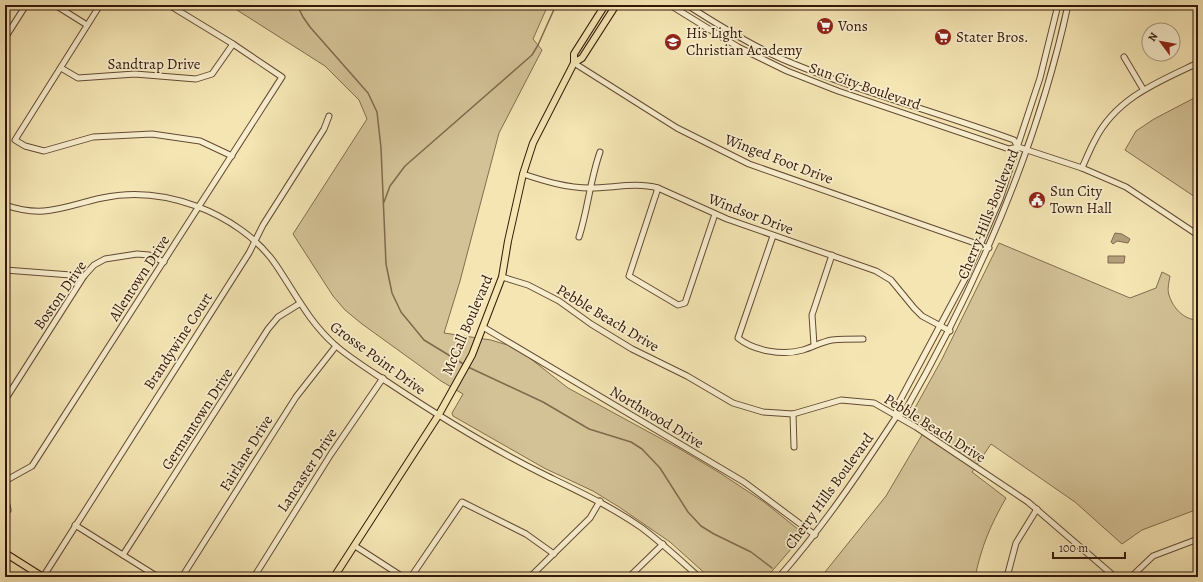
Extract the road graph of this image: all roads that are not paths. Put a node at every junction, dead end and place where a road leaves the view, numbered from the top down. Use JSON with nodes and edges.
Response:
{"nodes":[{"id":1,"x":26,"y":5,"type":"edge"},
{"id":2,"x":55,"y":5,"type":"edge"},
{"id":3,"x":100,"y":5,"type":"edge"},
{"id":4,"x":169,"y":5,"type":"edge"},
{"id":5,"x":605,"y":5,"type":"edge"},
{"id":6,"x":616,"y":5,"type":"edge"},
{"id":7,"x":670,"y":5,"type":"edge"},
{"id":8,"x":687,"y":5,"type":"edge"},
{"id":9,"x":1058,"y":5,"type":"edge"},
{"id":10,"x":1068,"y":5,"type":"edge"},
{"id":11,"x":87,"y":25,"type":"junction"},
{"id":12,"x":5,"y":38,"type":"edge"},
{"id":13,"x":233,"y":44,"type":"junction"},
{"id":14,"x":1124,"y":56,"type":"dead end"},
{"id":15,"x":574,"y":63,"type":"junction"},
{"id":16,"x":1198,"y":63,"type":"edge"},
{"id":17,"x":61,"y":68,"type":"junction"},
{"id":18,"x":1143,"y":89,"type":"junction"},
{"id":19,"x":329,"y":116,"type":"dead end"},
{"id":20,"x":1018,"y":147,"type":"junction"},
{"id":21,"x":1027,"y":150,"type":"junction"},
{"id":22,"x":600,"y":152,"type":"dead end"},
{"id":23,"x":232,"y":156,"type":"junction"},
{"id":24,"x":1082,"y":168,"type":"junction"},
{"id":25,"x":523,"y":174,"type":"junction"},
{"id":26,"x":589,"y":188,"type":"junction"},
{"id":27,"x":658,"y":188,"type":"junction"},
{"id":28,"x":5,"y":205,"type":"edge"},
{"id":29,"x":199,"y":207,"type":"junction"},
{"id":30,"x":715,"y":214,"type":"junction"},
{"id":31,"x":773,"y":236,"type":"junction"},
{"id":32,"x":1198,"y":236,"type":"edge"},
{"id":33,"x":579,"y":237,"type":"dead end"},
{"id":34,"x":254,"y":241,"type":"junction"},
{"id":35,"x":981,"y":245,"type":"junction"},
{"id":36,"x":989,"y":248,"type":"junction"},
{"id":37,"x":832,"y":256,"type":"junction"},
{"id":38,"x":164,"y":262,"type":"junction"},
{"id":39,"x":5,"y":270,"type":"edge"},
{"id":40,"x":84,"y":276,"type":"junction"},
{"id":41,"x":502,"y":277,"type":"junction"},
{"id":42,"x":299,"y":304,"type":"junction"},
{"id":43,"x":941,"y":326,"type":"junction"},
{"id":44,"x":483,"y":328,"type":"junction"},
{"id":45,"x":950,"y":331,"type":"junction"},
{"id":46,"x":863,"y":339,"type":"dead end"},
{"id":47,"x":814,"y":345,"type":"junction"},
{"id":48,"x":336,"y":346,"type":"junction"},
{"id":49,"x":383,"y":378,"type":"junction"},
{"id":50,"x":5,"y":400,"type":"edge"},
{"id":51,"x":793,"y":414,"type":"junction"},
{"id":52,"x":438,"y":416,"type":"junction"},
{"id":53,"x":896,"y":417,"type":"junction"},
{"id":54,"x":794,"y":447,"type":"dead end"},
{"id":55,"x":5,"y":481,"type":"edge"},
{"id":56,"x":5,"y":495,"type":"edge"},
{"id":57,"x":600,"y":501,"type":"junction"},
{"id":58,"x":1038,"y":509,"type":"junction"},
{"id":59,"x":8,"y":510,"type":"dead end"},
{"id":60,"x":75,"y":525,"type":"junction"},
{"id":61,"x":815,"y":534,"type":"junction"},
{"id":62,"x":1198,"y":539,"type":"edge"},
{"id":63,"x":663,"y":544,"type":"junction"},
{"id":64,"x":355,"y":546,"type":"junction"},
{"id":65,"x":5,"y":553,"type":"edge"},
{"id":66,"x":554,"y":554,"type":"junction"},
{"id":67,"x":123,"y":555,"type":"junction"},
{"id":68,"x":43,"y":577,"type":"edge"},
{"id":69,"x":158,"y":577,"type":"edge"},
{"id":70,"x":182,"y":577,"type":"edge"},
{"id":71,"x":254,"y":577,"type":"edge"},
{"id":72,"x":334,"y":577,"type":"edge"},
{"id":73,"x":403,"y":577,"type":"edge"},
{"id":74,"x":411,"y":577,"type":"edge"},
{"id":75,"x":530,"y":577,"type":"edge"},
{"id":76,"x":629,"y":577,"type":"edge"},
{"id":77,"x":699,"y":577,"type":"edge"},
{"id":78,"x":778,"y":577,"type":"edge"},
{"id":79,"x":1007,"y":577,"type":"edge"},
{"id":80,"x":1115,"y":577,"type":"edge"},
{"id":81,"x":1131,"y":577,"type":"edge"}],
"edges":[{"from":1,"to":12,"type":"street"},
{"from":2,"to":11,"type":"street"},
{"from":3,"to":11,"type":"street"},
{"from":4,"to":13,"type":"street"},
{"from":5,"to":15,"type":"main road","name":"McCall Boulevard"},
{"from":6,"to":15,"type":"main road","name":"McCall Boulevard"},
{"from":7,"to":20,"type":"street","name":"Sun City Boulevard"},
{"from":8,"to":20,"type":"street","name":"Sun City Boulevard"},
{"from":9,"to":20,"type":"street","name":"Cherry Hills Boulevard"},
{"from":10,"to":21,"type":"street","name":"Cherry Hills Boulevard"},
{"from":11,"to":17,"type":"street"},
{"from":13,"to":17,"type":"street","name":"Sandtrap Drive"},
{"from":13,"to":23,"type":"street","name":"Allentown Drive"},
{"from":14,"to":18,"type":"street"},
{"from":15,"to":25,"type":"main road","name":"McCall Boulevard"},
{"from":15,"to":35,"type":"street","name":"Winged Foot Drive"},
{"from":16,"to":18,"type":"street"},
{"from":17,"to":23,"type":"street"},
{"from":18,"to":24,"type":"street"},
{"from":19,"to":34,"type":"street","name":"Brandywine Court"},
{"from":20,"to":21,"type":"street","name":"Sun City Boulevard"},
{"from":20,"to":35,"type":"street","name":"Cherry Hills Boulevard"},
{"from":21,"to":24,"type":"street","name":"Sun City Boulevard"},
{"from":21,"to":36,"type":"street","name":"Cherry Hills Boulevard"},
{"from":22,"to":26,"type":"street"},
{"from":23,"to":29,"type":"street","name":"Allentown Drive"},
{"from":24,"to":32,"type":"street","name":"Sun City Boulevard"},
{"from":25,"to":26,"type":"street","name":"Windsor Drive"},
{"from":25,"to":41,"type":"main road","name":"McCall Boulevard"},
{"from":26,"to":27,"type":"street","name":"Windsor Drive"},
{"from":26,"to":33,"type":"street"},
{"from":27,"to":30,"type":"street","name":"Windsor Drive"},
{"from":27,"to":30,"type":"street"},
{"from":28,"to":29,"type":"street","name":"Grosse Point Drive"},
{"from":29,"to":34,"type":"street","name":"Grosse Point Drive"},
{"from":29,"to":38,"type":"street","name":"Allentown Drive"},
{"from":30,"to":31,"type":"street","name":"Windsor Drive"},
{"from":31,"to":37,"type":"street","name":"Windsor Drive"},
{"from":31,"to":47,"type":"street"},
{"from":34,"to":42,"type":"street","name":"Grosse Point Drive"},
{"from":34,"to":60,"type":"street","name":"Brandywine Court"},
{"from":35,"to":36,"type":"street","name":"Winged Foot Drive"},
{"from":35,"to":43,"type":"street","name":"Cherry Hills Boulevard"},
{"from":36,"to":45,"type":"street","name":"Cherry Hills Boulevard"},
{"from":37,"to":43,"type":"street","name":"Windsor Drive"},
{"from":37,"to":47,"type":"street"},
{"from":38,"to":40,"type":"street","name":"Boston Drive"},
{"from":38,"to":55,"type":"street","name":"Allentown Drive"},
{"from":39,"to":40,"type":"street"},
{"from":40,"to":50,"type":"street","name":"Boston Drive"},
{"from":41,"to":44,"type":"main road","name":"McCall Boulevard"},
{"from":41,"to":51,"type":"street","name":"Pebble Beach Drive"},
{"from":42,"to":48,"type":"street","name":"Grosse Point Drive"},
{"from":42,"to":67,"type":"street","name":"Germantown Drive"},
{"from":43,"to":45,"type":"street","name":"Windsor Drive"},
{"from":43,"to":53,"type":"street","name":"Cherry Hills Boulevard"},
{"from":44,"to":52,"type":"main road","name":"McCall Boulevard"},
{"from":44,"to":61,"type":"street","name":"Northwood Drive"},
{"from":45,"to":53,"type":"street","name":"Cherry Hills Boulevard"},
{"from":46,"to":47,"type":"street"},
{"from":48,"to":49,"type":"street","name":"Grosse Point Drive"},
{"from":48,"to":70,"type":"street","name":"Fairlane Drive"},
{"from":49,"to":52,"type":"street","name":"Grosse Point Drive"},
{"from":49,"to":71,"type":"street","name":"Lancaster Drive"},
{"from":51,"to":53,"type":"street","name":"Pebble Beach Drive"},
{"from":51,"to":54,"type":"street"},
{"from":52,"to":57,"type":"street","name":"Grosse Point Drive"},
{"from":52,"to":64,"type":"main road","name":"McCall Boulevard"},
{"from":53,"to":58,"type":"street","name":"Pebble Beach Drive"},
{"from":53,"to":61,"type":"street","name":"Cherry Hills Boulevard"},
{"from":56,"to":59,"type":"street"},
{"from":57,"to":63,"type":"street","name":"Grosse Point Drive"},
{"from":57,"to":66,"type":"street"},
{"from":58,"to":79,"type":"street"},
{"from":58,"to":80,"type":"street","name":"Pebble Beach Drive"},
{"from":60,"to":67,"type":"street"},
{"from":60,"to":68,"type":"street","name":"Brandywine Court"},
{"from":61,"to":78,"type":"street","name":"Cherry Hills Boulevard"},
{"from":62,"to":81,"type":"street"},
{"from":63,"to":76,"type":"street"},
{"from":63,"to":77,"type":"street","name":"Grosse Point Drive"},
{"from":64,"to":72,"type":"main road","name":"McCall Boulevard"},
{"from":64,"to":73,"type":"street"},
{"from":65,"to":68,"type":"main road"},
{"from":66,"to":74,"type":"street"},
{"from":66,"to":75,"type":"street"},
{"from":67,"to":69,"type":"street"}]}
